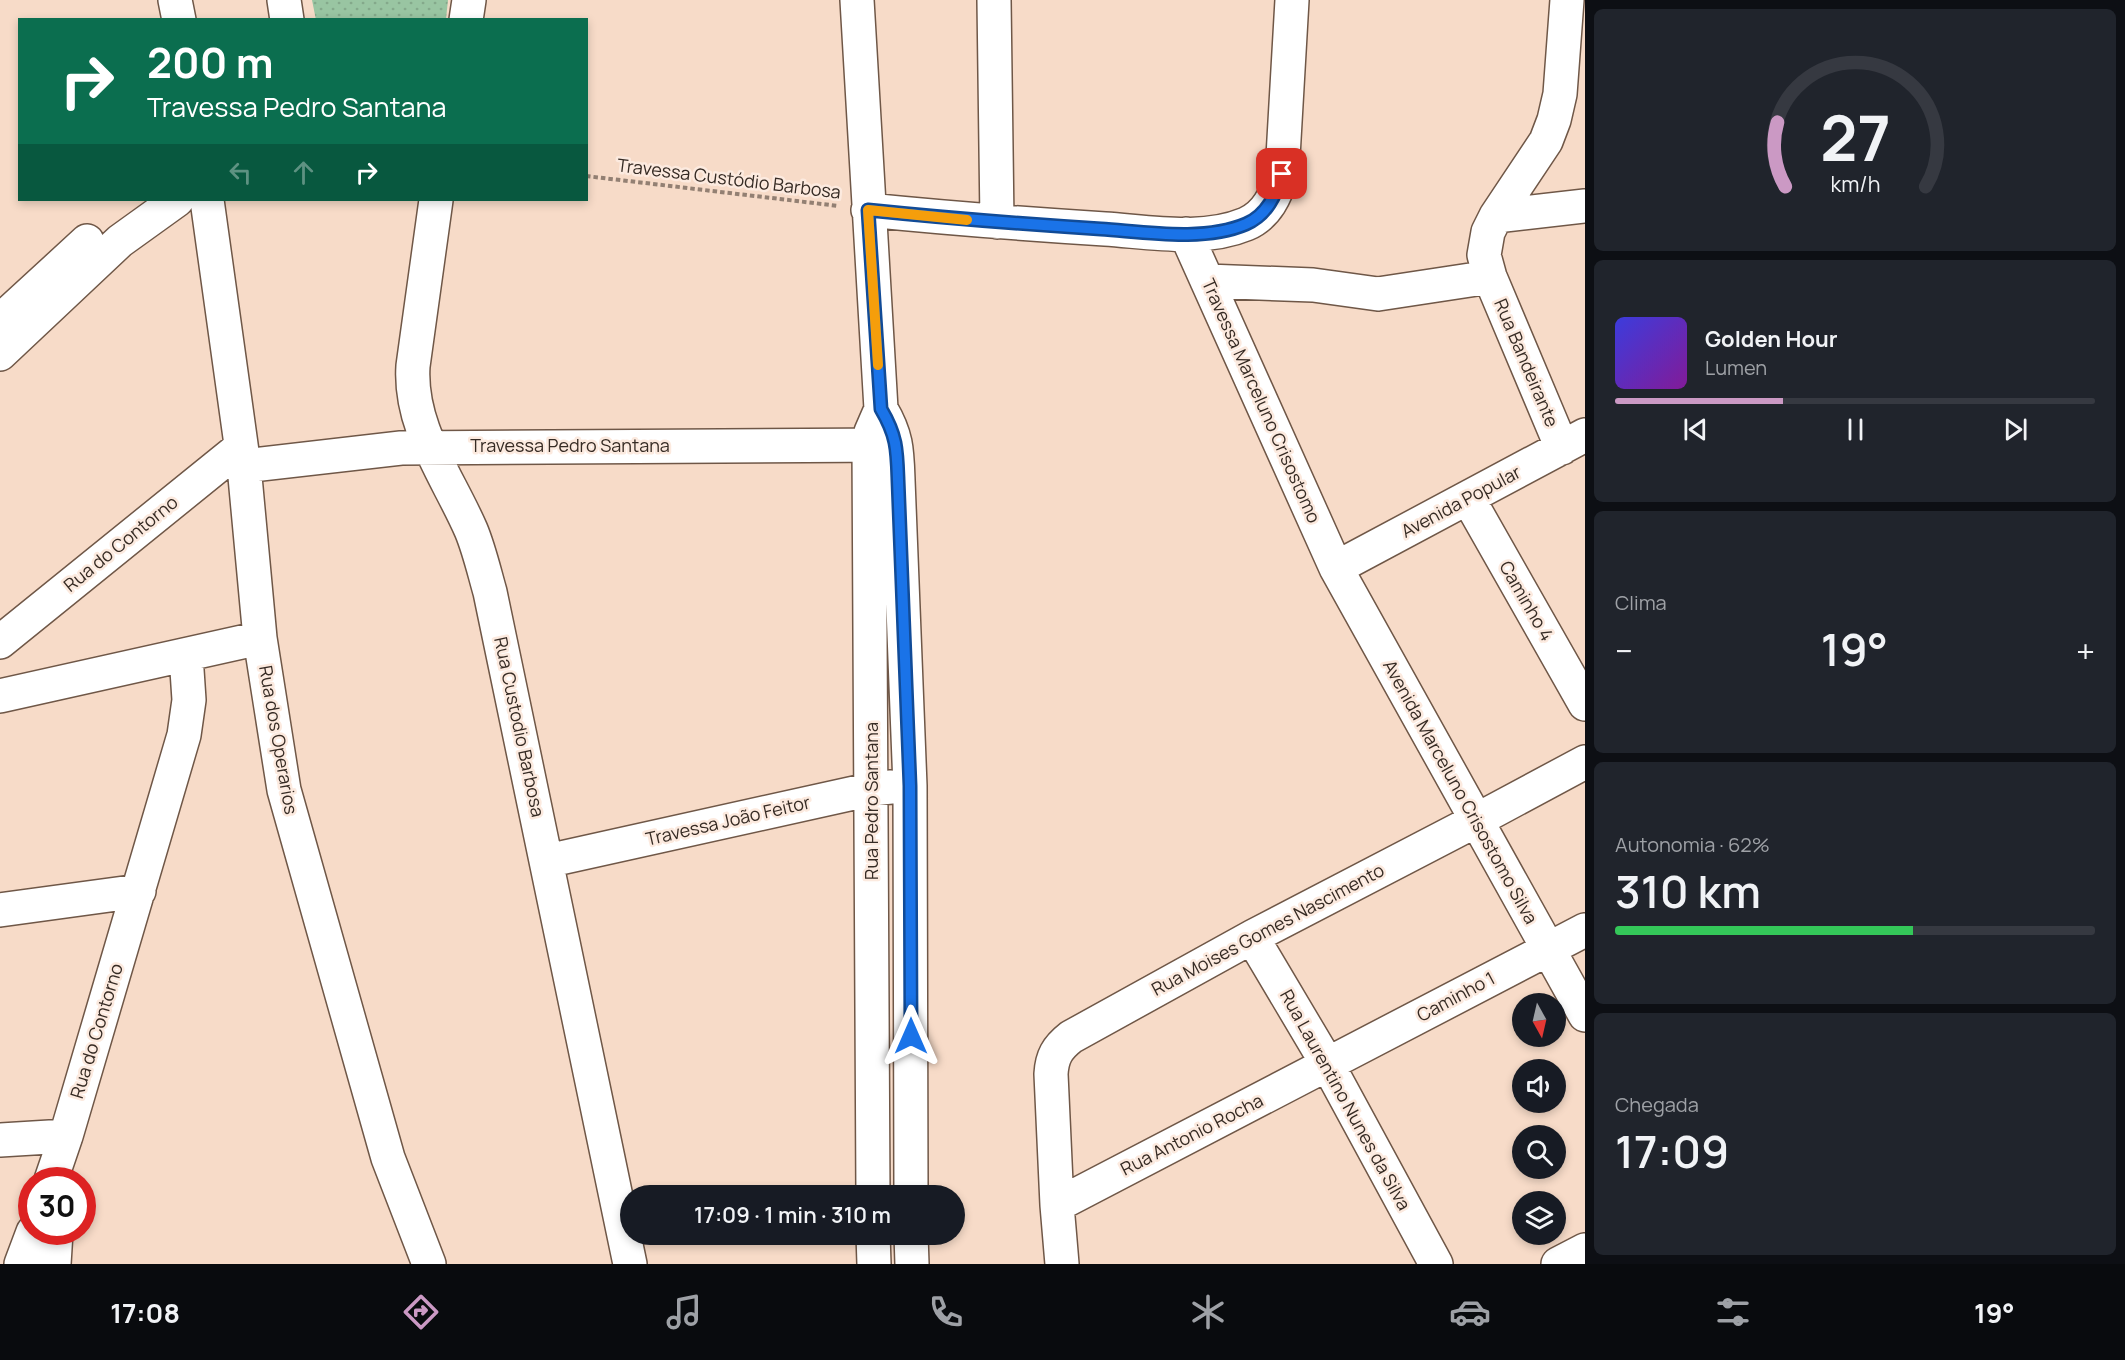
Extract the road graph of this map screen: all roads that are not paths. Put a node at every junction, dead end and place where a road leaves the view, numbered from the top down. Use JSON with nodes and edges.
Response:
{"nodes":[{"id":1,"x":175,"y":0,"type":"edge"},
{"id":2,"x":284,"y":0,"type":"edge"},
{"id":3,"x":470,"y":0,"type":"edge"},
{"id":4,"x":857,"y":0,"type":"edge"},
{"id":5,"x":994,"y":0,"type":"edge"},
{"id":6,"x":1292,"y":0,"type":"edge"},
{"id":7,"x":1567,"y":0,"type":"edge"},
{"id":8,"x":178,"y":18,"type":"edge"},
{"id":9,"x":287,"y":18,"type":"edge"},
{"id":10,"x":466,"y":18,"type":"edge"},
{"id":11,"x":136,"y":201,"type":"edge"},
{"id":12,"x":176,"y":201,"type":"edge"},
{"id":13,"x":207,"y":201,"type":"edge"},
{"id":14,"x":436,"y":201,"type":"edge"},
{"id":15,"x":1585,"y":206,"type":"edge"},
{"id":16,"x":868,"y":210,"type":"junction"},
{"id":17,"x":1496,"y":216,"type":"junction"},
{"id":18,"x":997,"y":222,"type":"junction"},
{"id":19,"x":1186,"y":234,"type":"junction"},
{"id":20,"x":1490,"y":278,"type":"junction"},
{"id":21,"x":1207,"y":281,"type":"junction"},
{"id":22,"x":0,"y":321,"type":"edge"},
{"id":23,"x":0,"y":354,"type":"edge"},
{"id":24,"x":1573,"y":442,"type":"edge"},
{"id":25,"x":883,"y":445,"type":"junction"},
{"id":26,"x":430,"y":447,"type":"junction"},
{"id":27,"x":243,"y":456,"type":"junction"},
{"id":28,"x":1468,"y":498,"type":"junction"},
{"id":29,"x":1336,"y":568,"type":"junction"},
{"id":30,"x":260,"y":638,"type":"junction"},
{"id":31,"x":0,"y":642,"type":"edge"},
{"id":32,"x":186,"y":655,"type":"junction"},
{"id":33,"x":0,"y":696,"type":"edge"},
{"id":34,"x":1585,"y":704,"type":"edge"},
{"id":35,"x":1585,"y":762,"type":"edge"},
{"id":36,"x":910,"y":786,"type":"junction"},
{"id":37,"x":872,"y":789,"type":"junction"},
{"id":38,"x":1477,"y":820,"type":"junction"},
{"id":39,"x":547,"y":861,"type":"junction"},
{"id":40,"x":139,"y":891,"type":"junction"},
{"id":41,"x":0,"y":910,"type":"edge"},
{"id":42,"x":1585,"y":930,"type":"edge"},
{"id":43,"x":1252,"y":937,"type":"junction"},
{"id":44,"x":1547,"y":949,"type":"junction"},
{"id":45,"x":1585,"y":1015,"type":"edge"},
{"id":46,"x":1328,"y":1065,"type":"junction"},
{"id":47,"x":66,"y":1136,"type":"junction"},
{"id":48,"x":0,"y":1140,"type":"edge"},
{"id":49,"x":55,"y":1167,"type":"edge"},
{"id":50,"x":873,"y":1185,"type":"edge"},
{"id":51,"x":911,"y":1185,"type":"edge"},
{"id":52,"x":1057,"y":1205,"type":"junction"},
{"id":53,"x":28,"y":1245,"type":"edge"},
{"id":54,"x":55,"y":1245,"type":"edge"},
{"id":55,"x":873,"y":1245,"type":"edge"},
{"id":56,"x":911,"y":1245,"type":"edge"},
{"id":57,"x":1585,"y":1250,"type":"edge"},
{"id":58,"x":21,"y":1264,"type":"edge"},
{"id":59,"x":54,"y":1264,"type":"edge"},
{"id":60,"x":429,"y":1264,"type":"edge"},
{"id":61,"x":630,"y":1264,"type":"edge"},
{"id":62,"x":874,"y":1264,"type":"edge"},
{"id":63,"x":912,"y":1264,"type":"edge"},
{"id":64,"x":1062,"y":1264,"type":"edge"},
{"id":65,"x":1436,"y":1264,"type":"edge"},
{"id":66,"x":1558,"y":1264,"type":"edge"}],
"edges":[{"from":1,"to":8,"type":"street"},
{"from":2,"to":9,"type":"street"},
{"from":3,"to":10,"type":"street"},
{"from":4,"to":16,"type":"street","name":"Rua Pedro Santana"},
{"from":5,"to":18,"type":"street"},
{"from":6,"to":19,"type":"street"},
{"from":7,"to":17,"type":"street","name":"Rua Bandeirante"},
{"from":11,"to":22,"type":"street"},
{"from":12,"to":23,"type":"street"},
{"from":13,"to":27,"type":"street","name":"Rua dos Operarios"},
{"from":14,"to":26,"type":"street","name":"Rua Custodio Barbosa"},
{"from":15,"to":17,"type":"street"},
{"from":16,"to":18,"type":"street"},
{"from":16,"to":25,"type":"street","name":"Rua Pedro Santana"},
{"from":17,"to":20,"type":"street","name":"Rua Bandeirante"},
{"from":18,"to":19,"type":"street"},
{"from":19,"to":21,"type":"street","name":"Travessa Marceluno Crisostomo"},
{"from":20,"to":21,"type":"street"},
{"from":20,"to":24,"type":"street","name":"Rua Bandeirante"},
{"from":21,"to":29,"type":"street","name":"Travessa Marceluno Crisostomo"},
{"from":24,"to":28,"type":"street","name":"Avenida Popular"},
{"from":25,"to":26,"type":"street","name":"Travessa Pedro Santana"},
{"from":25,"to":36,"type":"street","name":"Rua Pedro Santana"},
{"from":25,"to":37,"type":"street","name":"Rua Pedro Santana"},
{"from":26,"to":27,"type":"street","name":"Travessa Pedro Santana"},
{"from":26,"to":39,"type":"street","name":"Rua Custodio Barbosa"},
{"from":27,"to":30,"type":"street","name":"Rua dos Operarios"},
{"from":27,"to":31,"type":"street","name":"Rua do Contorno"},
{"from":28,"to":29,"type":"street","name":"Avenida Popular"},
{"from":28,"to":34,"type":"street","name":"Caminho 4"},
{"from":29,"to":38,"type":"street","name":"Avenida Marceluno Crisostomo Silva"},
{"from":30,"to":32,"type":"street"},
{"from":30,"to":60,"type":"street","name":"Rua dos Operarios"},
{"from":32,"to":33,"type":"street"},
{"from":32,"to":40,"type":"street","name":"Rua do Contorno"},
{"from":35,"to":38,"type":"street","name":"Rua Moises Gomes Nascimento"},
{"from":36,"to":37,"type":"street","name":"Travessa João Feitor"},
{"from":36,"to":51,"type":"street","name":"Rua Pedro Santana"},
{"from":37,"to":39,"type":"street","name":"Travessa João Feitor"},
{"from":37,"to":50,"type":"street","name":"Rua Pedro Santana"},
{"from":38,"to":43,"type":"street","name":"Rua Moises Gomes Nascimento"},
{"from":38,"to":44,"type":"street","name":"Avenida Marceluno Crisostomo Silva"},
{"from":39,"to":61,"type":"street","name":"Rua Custodio Barbosa"},
{"from":40,"to":41,"type":"street"},
{"from":40,"to":47,"type":"street","name":"Rua do Contorno"},
{"from":42,"to":44,"type":"street","name":"Caminho 1"},
{"from":43,"to":46,"type":"street","name":"Rua Laurentino Nunes da Silva"},
{"from":43,"to":52,"type":"street","name":"Rua Moises Gomes Nascimento"},
{"from":44,"to":45,"type":"street","name":"Avenida Marceluno Crisostomo Silva"},
{"from":44,"to":46,"type":"street","name":"Caminho 1"},
{"from":46,"to":52,"type":"street","name":"Rua Antonio Rocha"},
{"from":46,"to":65,"type":"street","name":"Rua Laurentino Nunes da Silva"},
{"from":47,"to":48,"type":"street"},
{"from":47,"to":49,"type":"street","name":"Rua do Contorno"},
{"from":52,"to":64,"type":"street"},
{"from":53,"to":58,"type":"street"},
{"from":54,"to":59,"type":"street"},
{"from":55,"to":62,"type":"street"},
{"from":56,"to":63,"type":"street"},
{"from":57,"to":66,"type":"street"}]}
